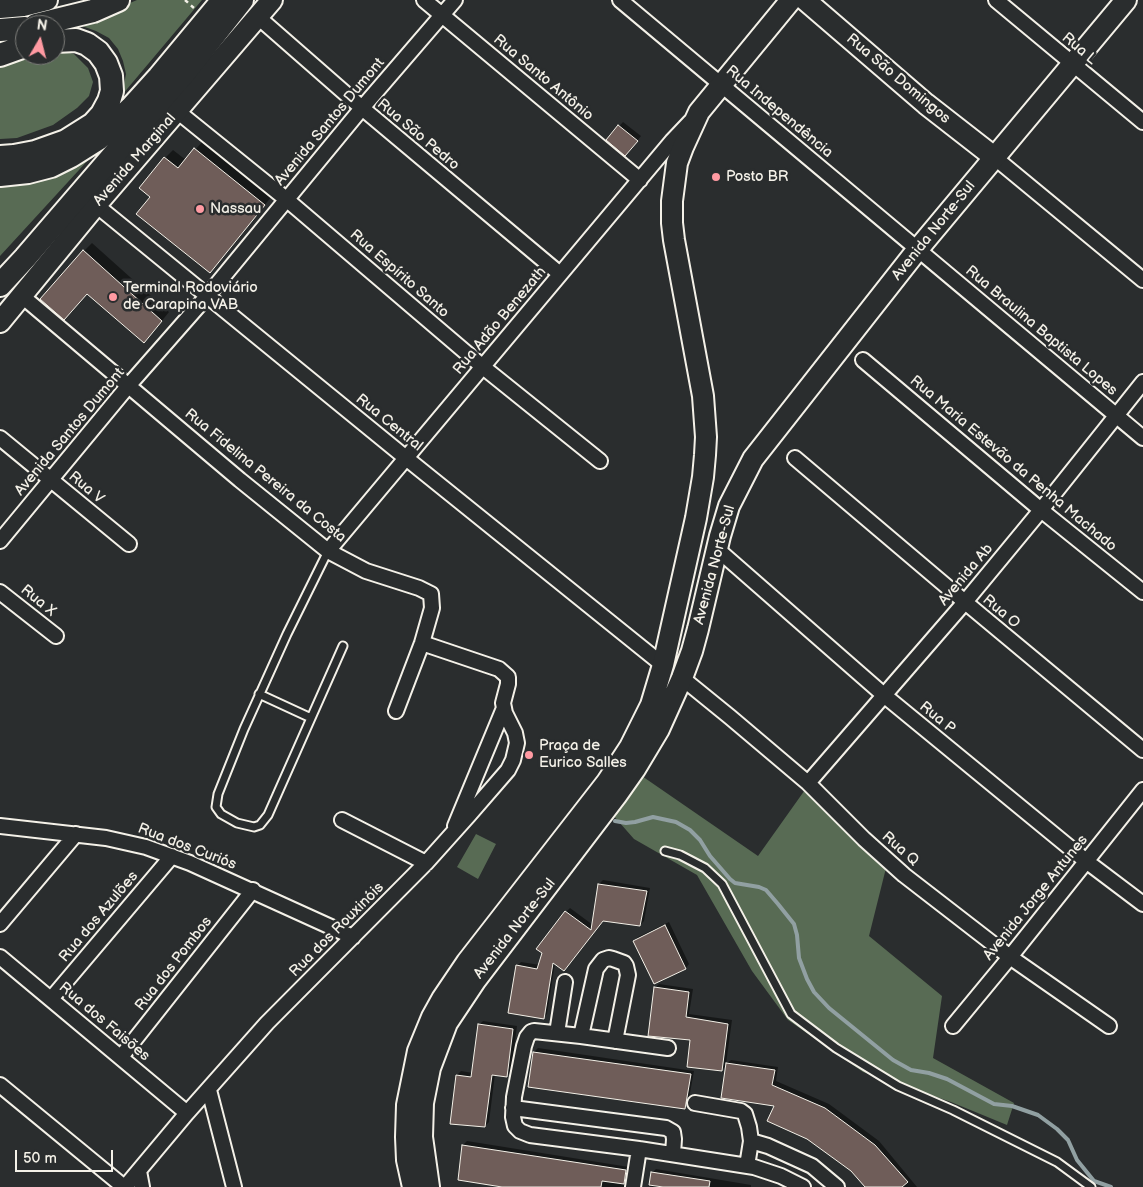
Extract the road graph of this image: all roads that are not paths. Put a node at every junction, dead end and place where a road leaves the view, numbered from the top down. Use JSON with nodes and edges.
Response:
{"nodes":[{"id":1,"x":46,"y":0,"type":"edge"},
{"id":2,"x":118,"y":0,"type":"edge"},
{"id":3,"x":223,"y":0,"type":"edge"},
{"id":4,"x":242,"y":0,"type":"edge"},
{"id":5,"x":272,"y":0,"type":"edge"},
{"id":6,"x":424,"y":0,"type":"edge"},
{"id":7,"x":455,"y":0,"type":"edge"},
{"id":8,"x":620,"y":0,"type":"edge"},
{"id":9,"x":791,"y":0,"type":"edge"},
{"id":10,"x":804,"y":0,"type":"edge"},
{"id":11,"x":996,"y":0,"type":"edge"},
{"id":12,"x":1126,"y":0,"type":"edge"},
{"id":13,"x":0,"y":8,"type":"edge"},
{"id":14,"x":443,"y":15,"type":"junction"},
{"id":15,"x":258,"y":17,"type":"junction"},
{"id":16,"x":65,"y":19,"type":"edge"},
{"id":17,"x":15,"y":34,"type":"edge"},
{"id":18,"x":0,"y":38,"type":"edge"},
{"id":19,"x":15,"y":39,"type":"edge"},
{"id":20,"x":65,"y":41,"type":"edge"},
{"id":21,"x":0,"y":55,"type":"edge"},
{"id":22,"x":1072,"y":64,"type":"junction"},
{"id":23,"x":721,"y":85,"type":"junction"},
{"id":24,"x":362,"y":108,"type":"junction"},
{"id":25,"x":177,"y":111,"type":"junction"},
{"id":26,"x":699,"y":112,"type":"junction"},
{"id":27,"x":1143,"y":122,"type":"edge"},
{"id":28,"x":68,"y":149,"type":"junction"},
{"id":29,"x":0,"y":157,"type":"edge"},
{"id":30,"x":994,"y":157,"type":"junction"},
{"id":31,"x":0,"y":175,"type":"edge"},
{"id":32,"x":640,"y":180,"type":"junction"},
{"id":33,"x":286,"y":199,"type":"junction"},
{"id":34,"x":96,"y":204,"type":"junction"},
{"id":35,"x":918,"y":249,"type":"junction"},
{"id":36,"x":560,"y":274,"type":"junction"},
{"id":37,"x":1143,"y":280,"type":"edge"},
{"id":38,"x":0,"y":285,"type":"edge"},
{"id":39,"x":208,"y":295,"type":"junction"},
{"id":40,"x":22,"y":296,"type":"junction"},
{"id":41,"x":0,"y":322,"type":"edge"},
{"id":42,"x":863,"y":360,"type":"dead end"},
{"id":43,"x":483,"y":367,"type":"junction"},
{"id":44,"x":1143,"y":382,"type":"edge"},
{"id":45,"x":129,"y":385,"type":"junction"},
{"id":46,"x":1116,"y":416,"type":"junction"},
{"id":47,"x":0,"y":438,"type":"edge"},
{"id":48,"x":1143,"y":438,"type":"edge"},
{"id":49,"x":406,"y":458,"type":"junction"},
{"id":50,"x":795,"y":458,"type":"dead end"},
{"id":51,"x":600,"y":461,"type":"dead end"},
{"id":52,"x":51,"y":480,"type":"junction"},
{"id":53,"x":1041,"y":510,"type":"junction"},
{"id":54,"x":0,"y":541,"type":"edge"},
{"id":55,"x":128,"y":544,"type":"dead end"},
{"id":56,"x":717,"y":549,"type":"junction"},
{"id":57,"x":328,"y":551,"type":"junction"},
{"id":58,"x":0,"y":592,"type":"edge"},
{"id":59,"x":1143,"y":592,"type":"edge"},
{"id":60,"x":964,"y":602,"type":"junction"},
{"id":61,"x":56,"y":636,"type":"dead end"},
{"id":62,"x":422,"y":643,"type":"junction"},
{"id":63,"x":344,"y":646,"type":"dead end"},
{"id":64,"x":662,"y":665,"type":"junction"},
{"id":65,"x":682,"y":678,"type":"junction"},
{"id":66,"x":259,"y":694,"type":"junction"},
{"id":67,"x":885,"y":696,"type":"junction"},
{"id":68,"x":504,"y":708,"type":"junction"},
{"id":69,"x":396,"y":711,"type":"dead end"},
{"id":70,"x":311,"y":718,"type":"junction"},
{"id":71,"x":1143,"y":750,"type":"edge"},
{"id":72,"x":808,"y":783,"type":"junction"},
{"id":73,"x":1143,"y":790,"type":"edge"},
{"id":74,"x":342,"y":820,"type":"dead end"},
{"id":75,"x":0,"y":826,"type":"edge"},
{"id":76,"x":76,"y":834,"type":"junction"},
{"id":77,"x":450,"y":836,"type":"junction"},
{"id":78,"x":665,"y":851,"type":"dead end"},
{"id":79,"x":172,"y":856,"type":"junction"},
{"id":80,"x":1086,"y":860,"type":"junction"},
{"id":81,"x":426,"y":864,"type":"junction"},
{"id":82,"x":253,"y":890,"type":"junction"},
{"id":83,"x":1143,"y":904,"type":"edge"},
{"id":84,"x":0,"y":924,"type":"edge"},
{"id":85,"x":352,"y":937,"type":"junction"},
{"id":86,"x":0,"y":957,"type":"edge"},
{"id":87,"x":1010,"y":957,"type":"junction"},
{"id":88,"x":565,"y":982,"type":"dead end"},
{"id":89,"x":51,"y":998,"type":"junction"},
{"id":90,"x":952,"y":1026,"type":"dead end"},
{"id":91,"x":1109,"y":1026,"type":"dead end"},
{"id":92,"x":558,"y":1033,"type":"junction"},
{"id":93,"x":581,"y":1036,"type":"junction"},
{"id":94,"x":615,"y":1042,"type":"junction"},
{"id":95,"x":668,"y":1048,"type":"dead end"},
{"id":96,"x":121,"y":1057,"type":"junction"},
{"id":97,"x":0,"y":1085,"type":"edge"},
{"id":98,"x":208,"y":1090,"type":"junction"},
{"id":99,"x":696,"y":1103,"type":"dead end"},
{"id":100,"x":513,"y":1108,"type":"junction"},
{"id":101,"x":187,"y":1113,"type":"junction"},
{"id":102,"x":751,"y":1141,"type":"junction"},
{"id":103,"x":639,"y":1149,"type":"junction"},
{"id":104,"x":673,"y":1154,"type":"junction"},
{"id":105,"x":747,"y":1166,"type":"junction"},
{"id":106,"x":139,"y":1171,"type":"junction"},
{"id":107,"x":125,"y":1187,"type":"edge"},
{"id":108,"x":142,"y":1187,"type":"edge"},
{"id":109,"x":234,"y":1187,"type":"edge"},
{"id":110,"x":413,"y":1187,"type":"edge"},
{"id":111,"x":429,"y":1187,"type":"edge"},
{"id":112,"x":633,"y":1187,"type":"edge"},
{"id":113,"x":803,"y":1187,"type":"edge"},
{"id":114,"x":837,"y":1187,"type":"edge"},
{"id":115,"x":1091,"y":1187,"type":"edge"}],
"edges":[{"from":1,"to":13,"type":"main road"},
{"from":2,"to":16,"type":"main road"},
{"from":3,"to":28,"type":"main road"},
{"from":4,"to":38,"type":"main road"},
{"from":5,"to":15,"type":"main road","name":"Avenida Marginal"},
{"from":6,"to":14,"type":"street","name":"Rua Santo Antônio"},
{"from":7,"to":14,"type":"street","name":"Avenida Santos Dumont"},
{"from":8,"to":23,"type":"street","name":"Rua Independência"},
{"from":9,"to":23,"type":"main road","name":"Avenida Norte-Sul"},
{"from":10,"to":30,"type":"main road","name":"Rua São Domingos"},
{"from":11,"to":22,"type":"street","name":"Rua L"},
{"from":12,"to":22,"type":"main road","name":"Avenida Norte-Sul"},
{"from":14,"to":24,"type":"street","name":"Avenida Santos Dumont"},
{"from":14,"to":32,"type":"street","name":"Rua Santo Antônio"},
{"from":15,"to":24,"type":"street","name":"Rua São Pedro"},
{"from":15,"to":25,"type":"main road","name":"Avenida Marginal"},
{"from":17,"to":18,"type":"main road"},
{"from":19,"to":21,"type":"main road"},
{"from":20,"to":28,"type":"main road"},
{"from":22,"to":27,"type":"street","name":"Rua L"},
{"from":22,"to":30,"type":"main road","name":"Avenida Norte-Sul"},
{"from":23,"to":26,"type":"main road","name":"Avenida Norte-Sul"},
{"from":23,"to":35,"type":"street","name":"Rua Independência"},
{"from":24,"to":33,"type":"street","name":"Avenida Santos Dumont"},
{"from":24,"to":36,"type":"street","name":"Rua São Pedro"},
{"from":25,"to":33,"type":"street","name":"Rua Espírito Santo"},
{"from":25,"to":34,"type":"main road","name":"Avenida Marginal"},
{"from":26,"to":32,"type":"street","name":"Rua Adão Benezath"},
{"from":26,"to":64,"type":"main road","name":"Avenida Norte-Sul"},
{"from":28,"to":29,"type":"main road"},
{"from":28,"to":31,"type":"main road"},
{"from":30,"to":35,"type":"main road","name":"Avenida Norte-Sul"},
{"from":30,"to":37,"type":"street"},
{"from":32,"to":36,"type":"street","name":"Rua Adão Benezath"},
{"from":33,"to":39,"type":"street","name":"Avenida Santos Dumont"},
{"from":33,"to":43,"type":"street","name":"Rua Espírito Santo"},
{"from":34,"to":39,"type":"street","name":"Rua Central"},
{"from":34,"to":40,"type":"main road","name":"Avenida Marginal"},
{"from":35,"to":46,"type":"street","name":"Rua Braulina Baptista Lopes"},
{"from":35,"to":56,"type":"main road","name":"Avenida Norte-Sul"},
{"from":36,"to":43,"type":"street","name":"Rua Adão Benezath"},
{"from":39,"to":45,"type":"street","name":"Avenida Santos Dumont"},
{"from":39,"to":49,"type":"street","name":"Rua Central"},
{"from":40,"to":41,"type":"main road","name":"Avenida Marginal"},
{"from":40,"to":45,"type":"street","name":"Rua Fidelina Pereira da Costa"},
{"from":42,"to":53,"type":"street","name":"Rua Maria Estevão da Penha Machado"},
{"from":43,"to":49,"type":"street","name":"Rua Adão Benezath"},
{"from":43,"to":51,"type":"street","name":"Rua Espírito Santo"},
{"from":44,"to":46,"type":"street","name":"Avenida Ab"},
{"from":45,"to":52,"type":"street","name":"Avenida Santos Dumont"},
{"from":45,"to":57,"type":"street","name":"Rua Fidelina Pereira da Costa"},
{"from":46,"to":48,"type":"street","name":"Rua Braulina Baptista Lopes"},
{"from":46,"to":53,"type":"street","name":"Avenida Ab"},
{"from":47,"to":52,"type":"street","name":"Rua V"},
{"from":49,"to":57,"type":"street","name":"Rua Adão Benezath"},
{"from":49,"to":64,"type":"street","name":"Rua Central"},
{"from":50,"to":60,"type":"street","name":"Rua O"},
{"from":52,"to":54,"type":"street","name":"Avenida Santos Dumont"},
{"from":52,"to":55,"type":"street","name":"Rua V"},
{"from":53,"to":59,"type":"street","name":"Rua Maria Estevão da Penha Machado"},
{"from":53,"to":60,"type":"street","name":"Avenida Ab"},
{"from":56,"to":65,"type":"main road","name":"Avenida Norte-Sul"},
{"from":56,"to":67,"type":"street","name":"Rua P"},
{"from":57,"to":62,"type":"street","name":"Rua Fidelina Pereira da Costa"},
{"from":57,"to":66,"type":"lane"},
{"from":58,"to":61,"type":"street","name":"Rua X"},
{"from":60,"to":67,"type":"street","name":"Avenida Ab"},
{"from":60,"to":71,"type":"street","name":"Rua O"},
{"from":62,"to":68,"type":"street"},
{"from":62,"to":69,"type":"street","name":"Rua Fidelina Pereira da Costa"},
{"from":63,"to":70,"type":"lane"},
{"from":64,"to":110,"type":"main road","name":"Avenida Norte-Sul"},
{"from":65,"to":72,"type":"street","name":"Rua Q"},
{"from":65,"to":111,"type":"main road","name":"Avenida Norte-Sul"},
{"from":66,"to":70,"type":"lane"},
{"from":66,"to":70,"type":"lane"},
{"from":67,"to":72,"type":"street","name":"Avenida Ab"},
{"from":67,"to":80,"type":"street","name":"Rua P"},
{"from":68,"to":77,"type":"street"},
{"from":68,"to":77,"type":"street","name":"Rua dos Rouxinóis"},
{"from":72,"to":87,"type":"street","name":"Rua Q"},
{"from":73,"to":80,"type":"street","name":"Avenida Jorge Antunes"},
{"from":74,"to":81,"type":"street"},
{"from":75,"to":76,"type":"street","name":"Rua dos Curiós"},
{"from":76,"to":79,"type":"street","name":"Rua dos Curiós"},
{"from":76,"to":84,"type":"street"},
{"from":77,"to":81,"type":"street","name":"Rua dos Rouxinóis"},
{"from":78,"to":115,"type":"lane"},
{"from":79,"to":82,"type":"street","name":"Rua dos Curiós"},
{"from":79,"to":89,"type":"street","name":"Rua dos Azulões"},
{"from":80,"to":83,"type":"street","name":"Rua P"},
{"from":80,"to":87,"type":"street","name":"Avenida Jorge Antunes"},
{"from":81,"to":85,"type":"street","name":"Rua dos Rouxinóis"},
{"from":82,"to":85,"type":"street","name":"Rua dos Curiós"},
{"from":82,"to":96,"type":"street","name":"Rua dos Pombos"},
{"from":85,"to":98,"type":"street","name":"Rua dos Rouxinóis"},
{"from":86,"to":89,"type":"street","name":"Rua dos Faisões"},
{"from":87,"to":90,"type":"street","name":"Avenida Jorge Antunes"},
{"from":87,"to":91,"type":"street","name":"Rua Q"},
{"from":88,"to":92,"type":"street"},
{"from":89,"to":96,"type":"street","name":"Rua dos Faisões"},
{"from":92,"to":93,"type":"street"},
{"from":92,"to":100,"type":"street"},
{"from":93,"to":94,"type":"street"},
{"from":93,"to":94,"type":"street"},
{"from":94,"to":95,"type":"street"},
{"from":96,"to":101,"type":"street","name":"Rua dos Faisões"},
{"from":97,"to":107,"type":"street"},
{"from":98,"to":101,"type":"street","name":"Rua dos Rouxinóis"},
{"from":98,"to":109,"type":"street"},
{"from":99,"to":102,"type":"street"},
{"from":100,"to":103,"type":"street"},
{"from":100,"to":104,"type":"street"},
{"from":101,"to":106,"type":"street","name":"Rua dos Rouxinóis"},
{"from":102,"to":105,"type":"street"},
{"from":102,"to":114,"type":"street"},
{"from":103,"to":104,"type":"street"},
{"from":103,"to":112,"type":"street"},
{"from":104,"to":105,"type":"street"},
{"from":105,"to":113,"type":"street"},
{"from":106,"to":107,"type":"street","name":"Rua dos Rouxinóis"},
{"from":106,"to":108,"type":"street"}]}
